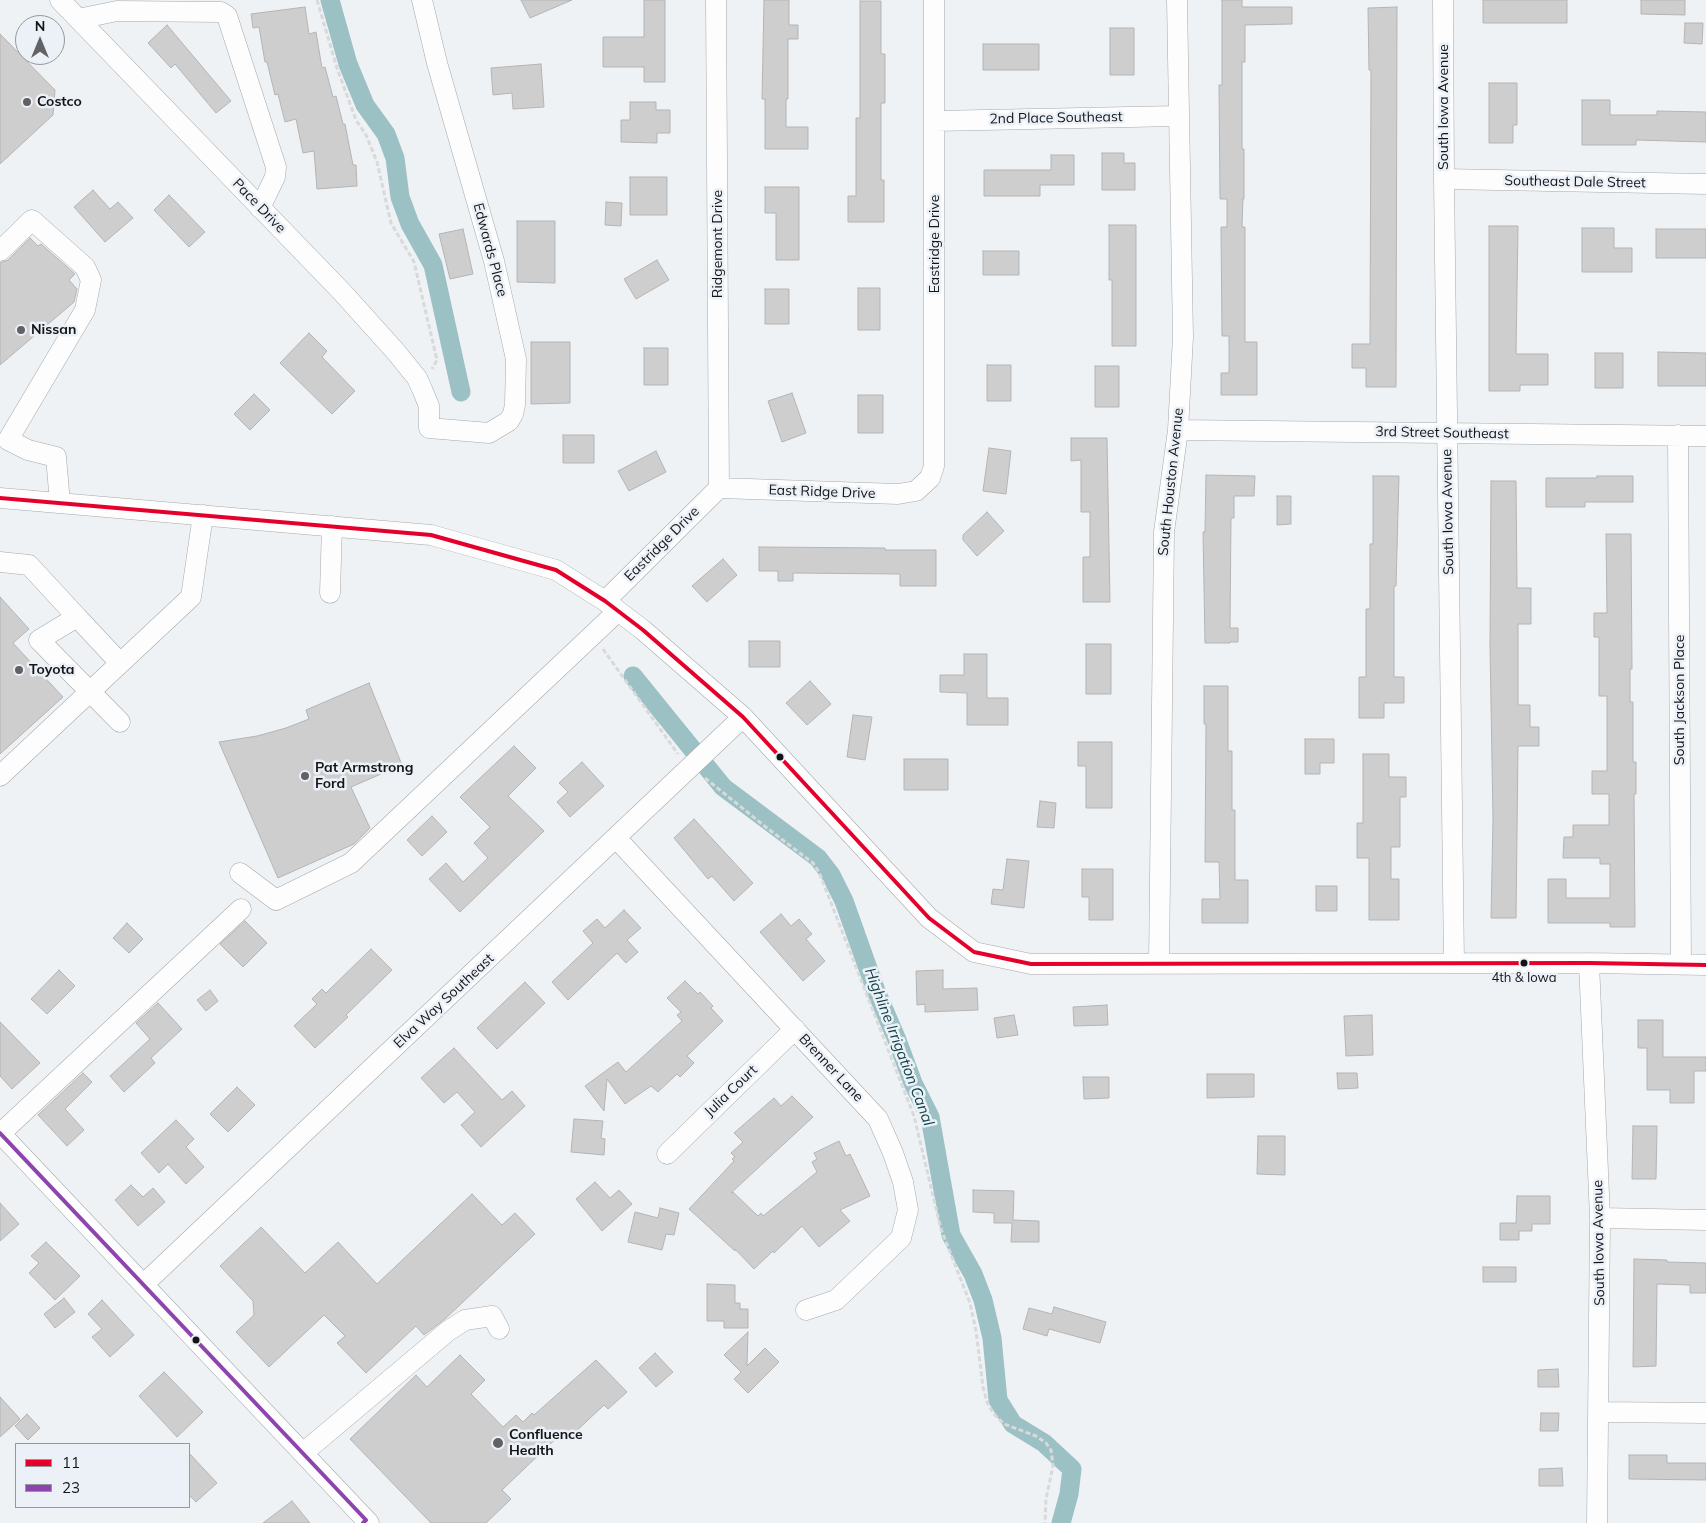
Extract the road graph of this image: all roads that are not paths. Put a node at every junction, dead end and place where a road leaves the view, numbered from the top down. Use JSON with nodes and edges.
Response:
{"nodes":[{"id":1,"x":60,"y":0,"type":"edge"},
{"id":2,"x":422,"y":0,"type":"edge"},
{"id":3,"x":716,"y":0,"type":"edge"},
{"id":4,"x":934,"y":0,"type":"edge"},
{"id":5,"x":1177,"y":0,"type":"edge"},
{"id":6,"x":1443,"y":0,"type":"edge"},
{"id":7,"x":78,"y":19,"type":"junction"},
{"id":8,"x":1178,"y":116,"type":"junction"},
{"id":9,"x":935,"y":121,"type":"junction"},
{"id":10,"x":1444,"y":179,"type":"junction"},
{"id":11,"x":1706,"y":184,"type":"edge"},
{"id":12,"x":260,"y":208,"type":"junction"},
{"id":13,"x":0,"y":251,"type":"edge"},
{"id":14,"x":429,"y":428,"type":"joint"},
{"id":15,"x":1178,"y":430,"type":"junction"},
{"id":16,"x":1447,"y":433,"type":"junction"},
{"id":17,"x":4,"y":435,"type":"edge"},
{"id":18,"x":1678,"y":435,"type":"junction"},
{"id":19,"x":1706,"y":436,"type":"edge"},
{"id":20,"x":923,"y":484,"type":"joint"},
{"id":21,"x":719,"y":488,"type":"junction"},
{"id":22,"x":0,"y":498,"type":"edge"},
{"id":23,"x":60,"y":503,"type":"junction"},
{"id":24,"x":203,"y":515,"type":"junction"},
{"id":25,"x":332,"y":526,"type":"junction"},
{"id":26,"x":0,"y":562,"type":"edge"},
{"id":27,"x":330,"y":593,"type":"dead end"},
{"id":28,"x":611,"y":606,"type":"junction"},
{"id":29,"x":77,"y":617,"type":"junction"},
{"id":30,"x":120,"y":664,"type":"junction"},
{"id":31,"x":90,"y":692,"type":"junction"},
{"id":32,"x":743,"y":717,"type":"junction"},
{"id":33,"x":120,"y":722,"type":"dead end"},
{"id":34,"x":0,"y":776,"type":"edge"},
{"id":35,"x":616,"y":838,"type":"junction"},
{"id":36,"x":240,"y":873,"type":"dead end"},
{"id":37,"x":241,"y":909,"type":"dead end"},
{"id":38,"x":1454,"y":963,"type":"junction"},
{"id":39,"x":1589,"y":963,"type":"junction"},
{"id":40,"x":1158,"y":964,"type":"junction"},
{"id":41,"x":1681,"y":965,"type":"junction"},
{"id":42,"x":1706,"y":965,"type":"edge"},
{"id":43,"x":794,"y":1029,"type":"junction"},
{"id":44,"x":0,"y":1133,"type":"edge"},
{"id":45,"x":667,"y":1154,"type":"dead end"},
{"id":46,"x":1600,"y":1218,"type":"junction"},
{"id":47,"x":1706,"y":1220,"type":"edge"},
{"id":48,"x":144,"y":1284,"type":"junction"},
{"id":49,"x":806,"y":1310,"type":"dead end"},
{"id":50,"x":499,"y":1329,"type":"dead end"},
{"id":51,"x":1599,"y":1412,"type":"junction"},
{"id":52,"x":1706,"y":1413,"type":"edge"},
{"id":53,"x":303,"y":1453,"type":"junction"},
{"id":54,"x":366,"y":1522,"type":"edge"},
{"id":55,"x":1597,"y":1523,"type":"edge"}],
"edges":[{"from":1,"to":7,"type":"street","name":"Pace Drive"},
{"from":2,"to":14,"type":"street","name":"Edwards Place"},
{"from":3,"to":21,"type":"street","name":"Ridgemont Drive"},
{"from":4,"to":9,"type":"street","name":"Eastridge Drive"},
{"from":5,"to":8,"type":"street","name":"South Houston Avenue"},
{"from":6,"to":10,"type":"street","name":"South Iowa Avenue"},
{"from":7,"to":12,"type":"street","name":"Pace Drive"},
{"from":7,"to":12,"type":"street"},
{"from":8,"to":9,"type":"street","name":"2nd Place Southeast"},
{"from":8,"to":15,"type":"street","name":"South Houston Avenue"},
{"from":9,"to":20,"type":"street","name":"Eastridge Drive"},
{"from":10,"to":11,"type":"street","name":"Southeast Dale Street"},
{"from":10,"to":16,"type":"street","name":"South Iowa Avenue"},
{"from":12,"to":14,"type":"street","name":"Pace Drive"},
{"from":13,"to":17,"type":"street"},
{"from":15,"to":16,"type":"street","name":"3rd Street Southeast"},
{"from":15,"to":40,"type":"street","name":"South Houston Avenue"},
{"from":16,"to":18,"type":"street","name":"3rd Street Southeast"},
{"from":16,"to":38,"type":"street","name":"South Iowa Avenue"},
{"from":17,"to":23,"type":"street"},
{"from":18,"to":19,"type":"street","name":"3rd Street Southeast"},
{"from":18,"to":41,"type":"street","name":"South Jackson Place"},
{"from":20,"to":21,"type":"street","name":"East Ridge Drive"},
{"from":21,"to":28,"type":"street","name":"Eastridge Drive"},
{"from":22,"to":23,"type":"street"},
{"from":23,"to":24,"type":"street"},
{"from":24,"to":25,"type":"street"},
{"from":24,"to":30,"type":"street"},
{"from":25,"to":27,"type":"street"},
{"from":25,"to":28,"type":"street"},
{"from":26,"to":29,"type":"street"},
{"from":28,"to":32,"type":"street"},
{"from":28,"to":36,"type":"street","name":"Eastridge Drive"},
{"from":29,"to":30,"type":"street"},
{"from":29,"to":31,"type":"street"},
{"from":30,"to":31,"type":"street"},
{"from":31,"to":33,"type":"street"},
{"from":31,"to":34,"type":"street"},
{"from":32,"to":35,"type":"street","name":"Elva Way Southeast"},
{"from":32,"to":40,"type":"street"},
{"from":35,"to":43,"type":"street","name":"Brenner Lane"},
{"from":35,"to":48,"type":"street","name":"Elva Way Southeast"},
{"from":37,"to":44,"type":"street"},
{"from":38,"to":39,"type":"street"},
{"from":38,"to":40,"type":"street"},
{"from":39,"to":41,"type":"street"},
{"from":39,"to":46,"type":"street","name":"South Iowa Avenue"},
{"from":41,"to":42,"type":"street"},
{"from":43,"to":45,"type":"street","name":"Julia Court"},
{"from":43,"to":49,"type":"street","name":"Brenner Lane"},
{"from":44,"to":48,"type":"street"},
{"from":46,"to":47,"type":"street"},
{"from":46,"to":51,"type":"street","name":"South Iowa Avenue"},
{"from":48,"to":53,"type":"street"},
{"from":50,"to":53,"type":"street"},
{"from":51,"to":52,"type":"street"},
{"from":51,"to":55,"type":"street","name":"South Iowa Avenue"},
{"from":53,"to":54,"type":"street"}]}
